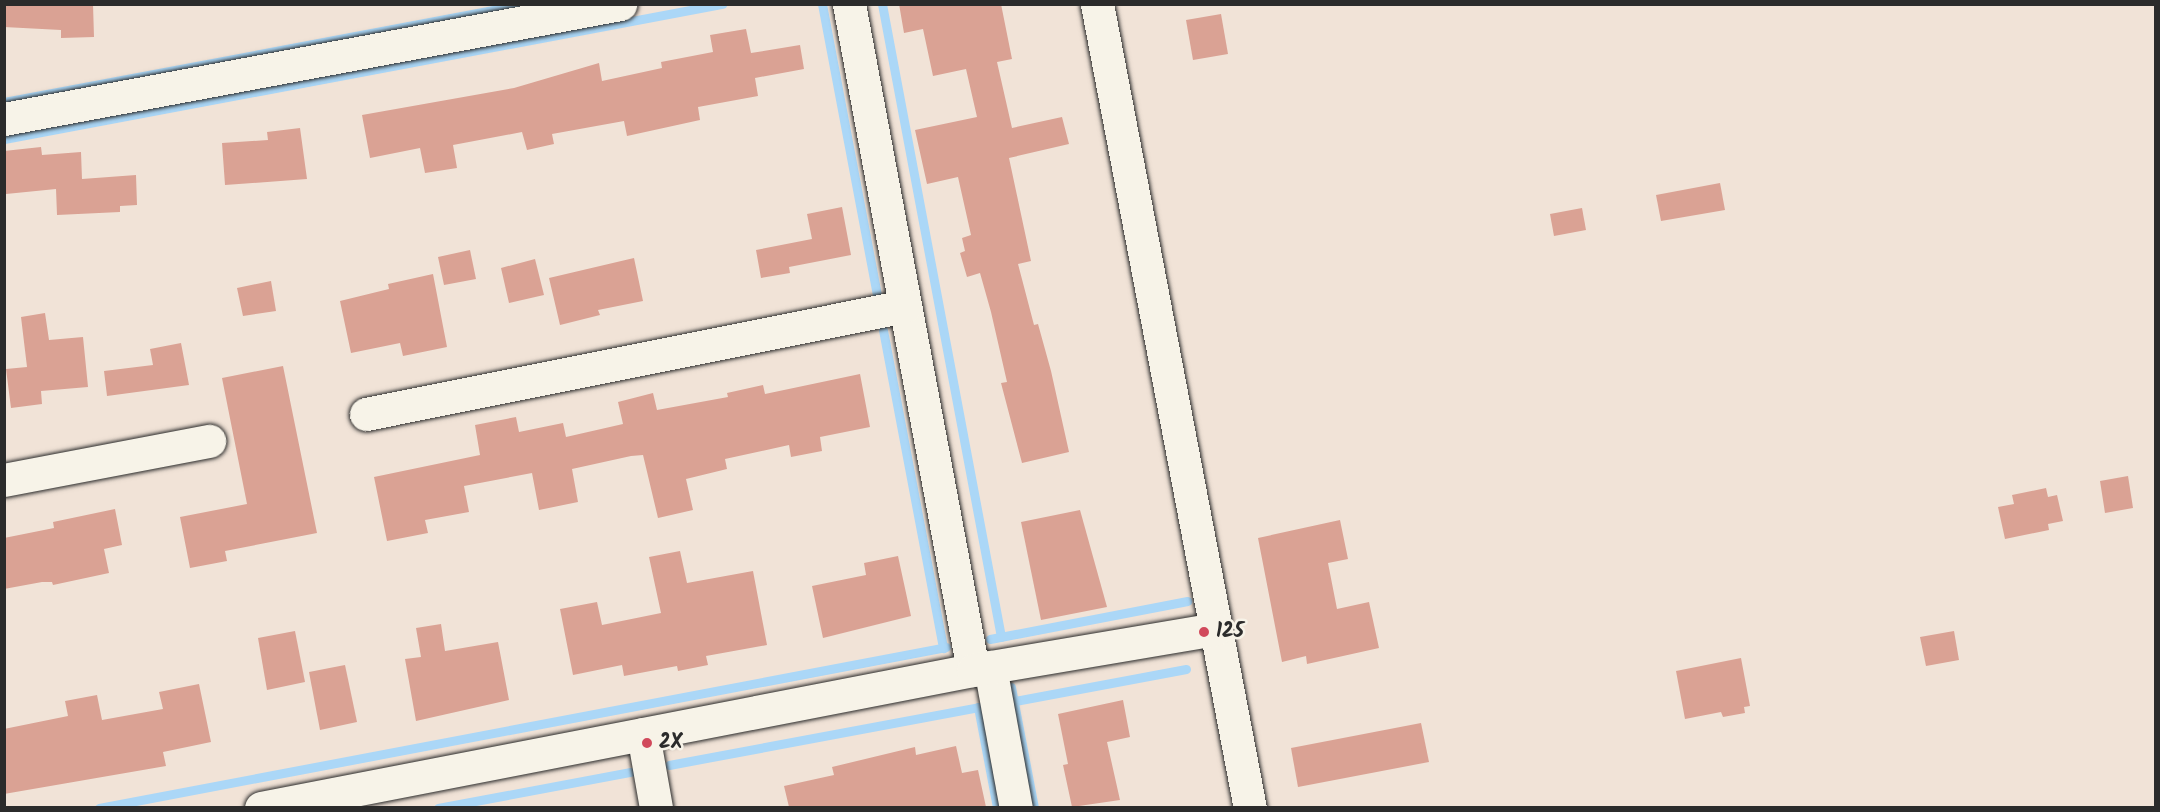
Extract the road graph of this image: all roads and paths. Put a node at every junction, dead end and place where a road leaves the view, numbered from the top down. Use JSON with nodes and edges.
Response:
{"nodes":[{"id":1,"x":620,"y":4,"type":"edge"},
{"id":2,"x":849,"y":4,"type":"edge"},
{"id":3,"x":1097,"y":4,"type":"edge"},
{"id":4,"x":4,"y":119,"type":"edge"},
{"id":5,"x":905,"y":306,"type":"junction"},
{"id":6,"x":366,"y":414,"type":"dead end"},
{"id":7,"x":209,"y":441,"type":"dead end"},
{"id":8,"x":4,"y":480,"type":"edge"},
{"id":9,"x":1216,"y":629,"type":"junction"},
{"id":10,"x":981,"y":668,"type":"junction"},
{"id":11,"x":643,"y":734,"type":"junction"},
{"id":12,"x":352,"y":799,"type":"edge"},
{"id":13,"x":261,"y":807,"type":"edge"},
{"id":14,"x":656,"y":807,"type":"edge"},
{"id":15,"x":1016,"y":807,"type":"edge"},
{"id":16,"x":1250,"y":807,"type":"edge"}],
"edges":[{"from":1,"to":4,"type":"street"},
{"from":2,"to":5,"type":"street"},
{"from":3,"to":9,"type":"street"},
{"from":5,"to":6,"type":"street"},
{"from":5,"to":10,"type":"street"},
{"from":7,"to":8,"type":"street"},
{"from":9,"to":10,"type":"street"},
{"from":9,"to":16,"type":"street"},
{"from":10,"to":11,"type":"street"},
{"from":10,"to":15,"type":"street"},
{"from":11,"to":12,"type":"street"},
{"from":11,"to":14,"type":"street"},
{"from":12,"to":13,"type":"street"}]}
